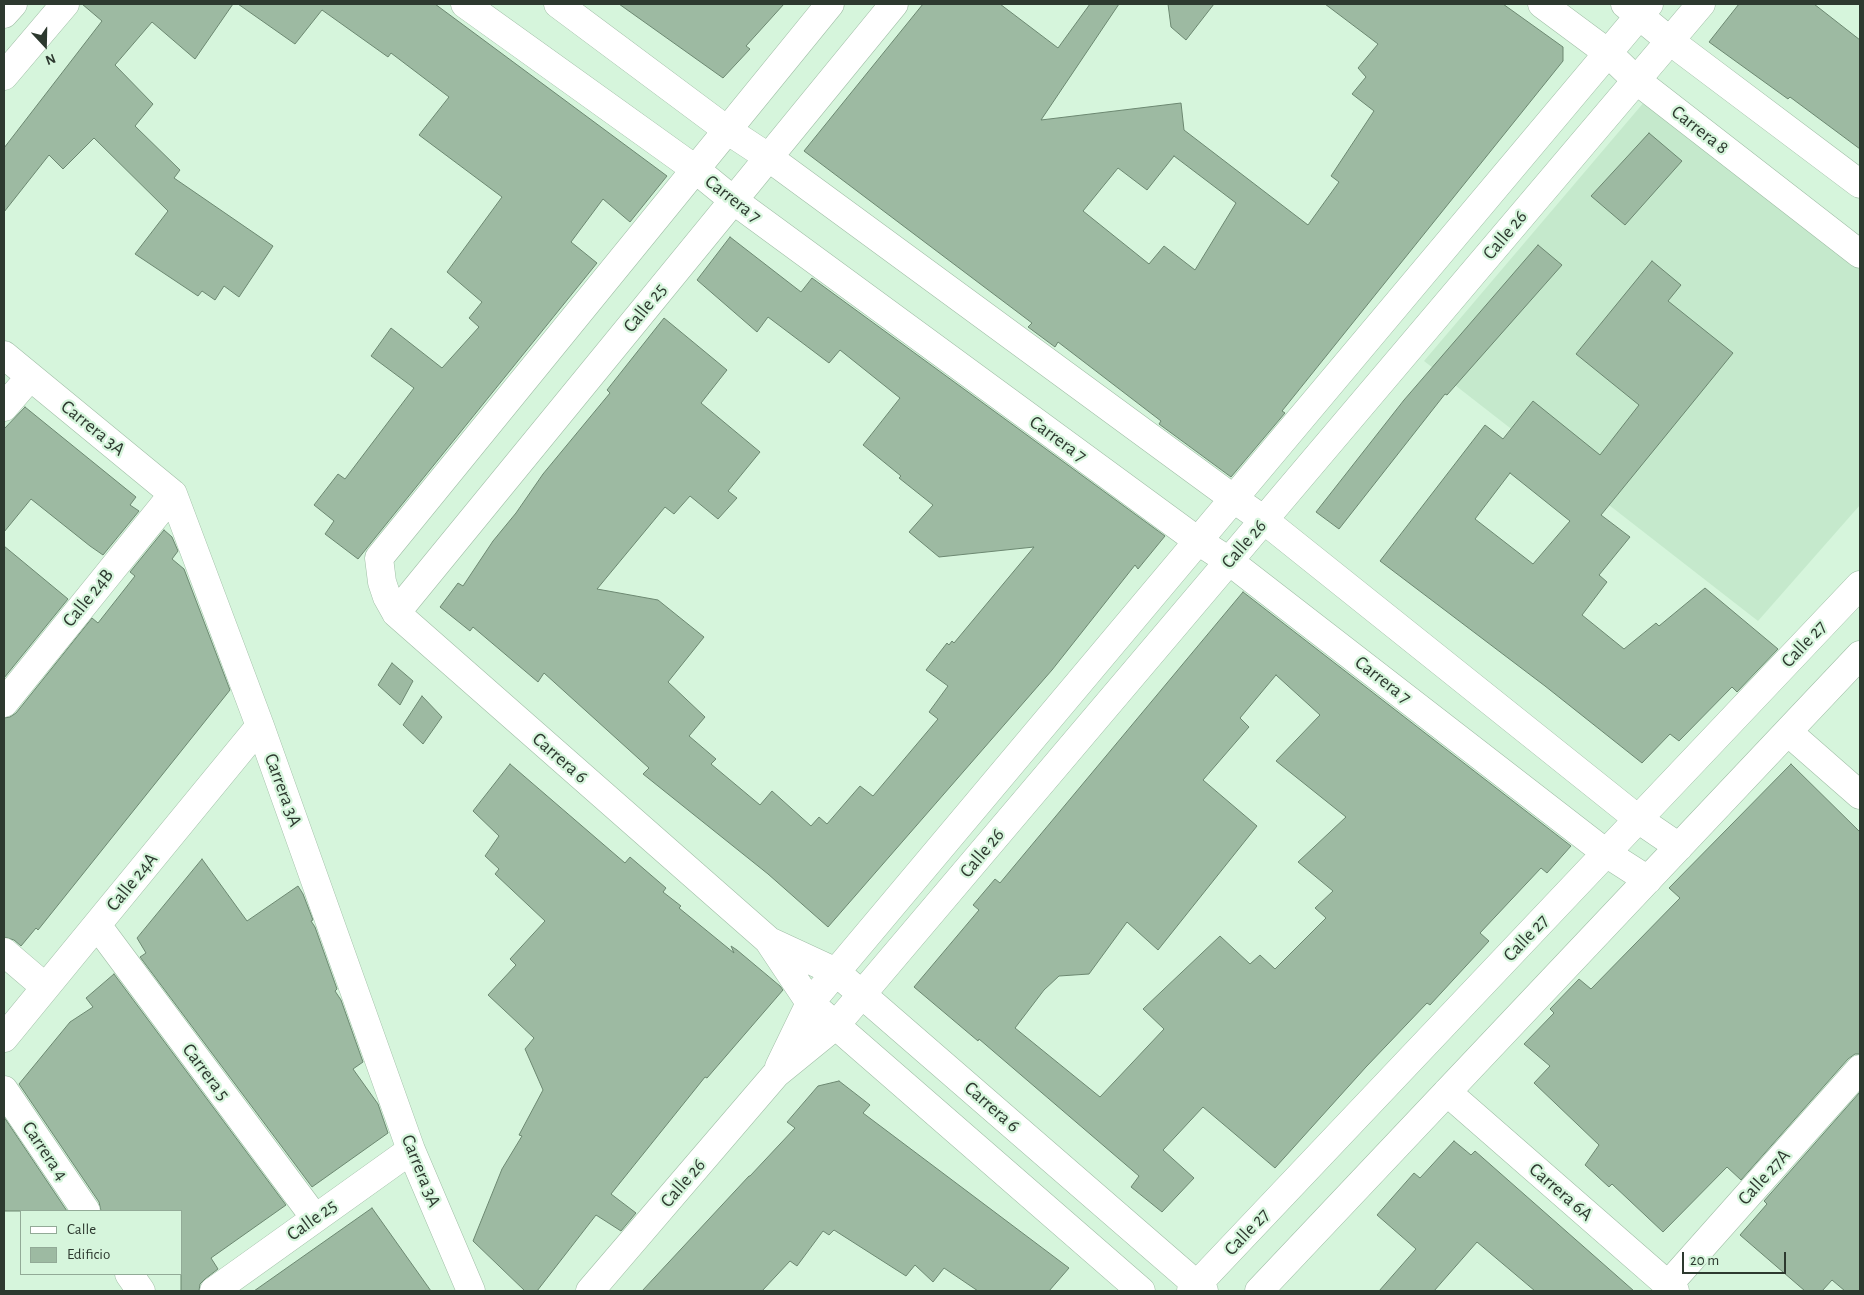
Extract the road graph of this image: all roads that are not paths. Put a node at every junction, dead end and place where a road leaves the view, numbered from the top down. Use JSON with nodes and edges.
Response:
{"nodes":[{"id":1,"x":13,"y":4,"type":"edge"},
{"id":2,"x":65,"y":4,"type":"edge"},
{"id":3,"x":465,"y":4,"type":"edge"},
{"id":4,"x":558,"y":4,"type":"edge"},
{"id":5,"x":830,"y":4,"type":"edge"},
{"id":6,"x":894,"y":4,"type":"edge"},
{"id":7,"x":1542,"y":4,"type":"edge"},
{"id":8,"x":1701,"y":4,"type":"edge"},
{"id":9,"x":1638,"y":7,"type":"edge"},
{"id":10,"x":4,"y":14,"type":"edge"},
{"id":11,"x":1670,"y":41,"type":"junction"},
{"id":12,"x":1608,"y":53,"type":"junction"},
{"id":13,"x":4,"y":76,"type":"edge"},
{"id":14,"x":1636,"y":80,"type":"junction"},
{"id":15,"x":727,"y":130,"type":"junction"},
{"id":16,"x":768,"y":157,"type":"junction"},
{"id":17,"x":695,"y":169,"type":"junction"},
{"id":18,"x":1860,"y":184,"type":"edge"},
{"id":19,"x":733,"y":200,"type":"junction"},
{"id":20,"x":1860,"y":254,"type":"edge"},
{"id":21,"x":4,"y":355,"type":"edge"},
{"id":22,"x":30,"y":377,"type":"junction"},
{"id":23,"x":4,"y":407,"type":"edge"},
{"id":24,"x":173,"y":494,"type":"junction"},
{"id":25,"x":1234,"y":499,"type":"junction"},
{"id":26,"x":1264,"y":520,"type":"junction"},
{"id":27,"x":1198,"y":541,"type":"junction"},
{"id":28,"x":1229,"y":561,"type":"junction"},
{"id":29,"x":1860,"y":584,"type":"edge"},
{"id":30,"x":396,"y":613,"type":"junction"},
{"id":31,"x":1860,"y":655,"type":"edge"},
{"id":32,"x":4,"y":703,"type":"edge"},
{"id":33,"x":260,"y":726,"type":"junction"},
{"id":34,"x":1788,"y":732,"type":"junction"},
{"id":35,"x":1860,"y":795,"type":"edge"},
{"id":36,"x":1638,"y":819,"type":"junction"},
{"id":37,"x":1678,"y":847,"type":"junction"},
{"id":38,"x":1606,"y":853,"type":"junction"},
{"id":39,"x":1648,"y":880,"type":"junction"},
{"id":40,"x":97,"y":925,"type":"junction"},
{"id":41,"x":768,"y":940,"type":"junction"},
{"id":42,"x":4,"y":952,"type":"edge"},
{"id":43,"x":836,"y":972,"type":"junction"},
{"id":44,"x":45,"y":987,"type":"junction"},
{"id":45,"x":862,"y":995,"type":"junction"},
{"id":46,"x":810,"y":1003,"type":"junction"},
{"id":47,"x":835,"y":1026,"type":"junction"},
{"id":48,"x":4,"y":1038,"type":"edge"},
{"id":49,"x":1860,"y":1069,"type":"edge"},
{"id":50,"x":776,"y":1074,"type":"junction"},
{"id":51,"x":4,"y":1090,"type":"edge"},
{"id":52,"x":1447,"y":1092,"type":"junction"},
{"id":53,"x":411,"y":1150,"type":"junction"},
{"id":54,"x":85,"y":1210,"type":"edge"},
{"id":55,"x":315,"y":1218,"type":"junction"},
{"id":56,"x":130,"y":1275,"type":"edge"},
{"id":57,"x":1671,"y":1288,"type":"edge"},
{"id":58,"x":1197,"y":1289,"type":"edge"},
{"id":59,"x":140,"y":1291,"type":"edge"},
{"id":60,"x":214,"y":1291,"type":"edge"},
{"id":61,"x":471,"y":1291,"type":"edge"},
{"id":62,"x":590,"y":1291,"type":"edge"},
{"id":63,"x":1141,"y":1291,"type":"edge"},
{"id":64,"x":1259,"y":1291,"type":"edge"}],
"edges":[{"from":1,"to":10,"type":"street"},
{"from":2,"to":13,"type":"street"},
{"from":3,"to":17,"type":"street","name":"Carrera 7"},
{"from":4,"to":15,"type":"street"},
{"from":5,"to":15,"type":"street"},
{"from":6,"to":16,"type":"street","name":"Calle 25"},
{"from":7,"to":12,"type":"street","name":"Carrera 8"},
{"from":8,"to":11,"type":"street","name":"Calle 26"},
{"from":9,"to":11,"type":"street"},
{"from":9,"to":12,"type":"street","name":"Calle 26"},
{"from":11,"to":14,"type":"street","name":"Calle 26"},
{"from":11,"to":18,"type":"street"},
{"from":12,"to":14,"type":"street","name":"Carrera 8"},
{"from":12,"to":25,"type":"street","name":"Calle 26"},
{"from":14,"to":20,"type":"street","name":"Carrera 8"},
{"from":14,"to":26,"type":"street","name":"Calle 26"},
{"from":15,"to":16,"type":"street"},
{"from":15,"to":17,"type":"street"},
{"from":16,"to":19,"type":"street","name":"Calle 25"},
{"from":16,"to":25,"type":"street"},
{"from":17,"to":19,"type":"street","name":"Carrera 7"},
{"from":17,"to":30,"type":"street","name":"Carrera 6"},
{"from":19,"to":27,"type":"street","name":"Carrera 7"},
{"from":19,"to":30,"type":"street","name":"Calle 25"},
{"from":21,"to":22,"type":"street","name":"Carrera 3A"},
{"from":22,"to":23,"type":"street"},
{"from":22,"to":24,"type":"street","name":"Carrera 3A"},
{"from":24,"to":32,"type":"street","name":"Calle 24B"},
{"from":24,"to":33,"type":"street","name":"Carrera 3A"},
{"from":25,"to":26,"type":"street"},
{"from":25,"to":27,"type":"street","name":"Calle 26"},
{"from":26,"to":28,"type":"street","name":"Calle 26"},
{"from":26,"to":36,"type":"street"},
{"from":27,"to":28,"type":"street","name":"Carrera 7"},
{"from":27,"to":43,"type":"street","name":"Calle 26"},
{"from":28,"to":38,"type":"street","name":"Carrera 7"},
{"from":28,"to":45,"type":"street","name":"Calle 26"},
{"from":29,"to":36,"type":"street","name":"Calle 27"},
{"from":30,"to":41,"type":"street","name":"Carrera 6"},
{"from":31,"to":34,"type":"street"},
{"from":33,"to":40,"type":"street","name":"Calle 24A"},
{"from":33,"to":53,"type":"street","name":"Carrera 3A"},
{"from":34,"to":35,"type":"street"},
{"from":34,"to":37,"type":"street"},
{"from":36,"to":37,"type":"street"},
{"from":36,"to":38,"type":"street","name":"Calle 27"},
{"from":37,"to":39,"type":"street"},
{"from":38,"to":39,"type":"street","name":"Carrera 7"},
{"from":38,"to":58,"type":"street","name":"Calle 27"},
{"from":39,"to":52,"type":"street"},
{"from":40,"to":44,"type":"street","name":"Calle 24A"},
{"from":40,"to":55,"type":"street","name":"Carrera 5"},
{"from":41,"to":43,"type":"street","name":"Carrera 6"},
{"from":41,"to":46,"type":"street","name":"Carrera 6"},
{"from":42,"to":44,"type":"street"},
{"from":43,"to":45,"type":"street","name":"Carrera 6"},
{"from":43,"to":46,"type":"street","name":"Calle 26"},
{"from":44,"to":48,"type":"street","name":"Calle 24A"},
{"from":45,"to":47,"type":"street","name":"Calle 26"},
{"from":45,"to":58,"type":"street","name":"Carrera 6"},
{"from":46,"to":47,"type":"street","name":"Carrera 6"},
{"from":46,"to":50,"type":"street","name":"Calle 26"},
{"from":47,"to":50,"type":"street","name":"Calle 26"},
{"from":47,"to":63,"type":"street","name":"Carrera 6"},
{"from":49,"to":57,"type":"street","name":"Calle 27A"},
{"from":50,"to":62,"type":"street","name":"Calle 26"},
{"from":51,"to":54,"type":"street","name":"Carrera 4"},
{"from":52,"to":57,"type":"street","name":"Carrera 6A"},
{"from":52,"to":64,"type":"street"},
{"from":53,"to":55,"type":"street","name":"Calle 25"},
{"from":53,"to":61,"type":"street","name":"Carrera 3A"},
{"from":55,"to":60,"type":"street","name":"Calle 25"},
{"from":56,"to":59,"type":"street"}]}
